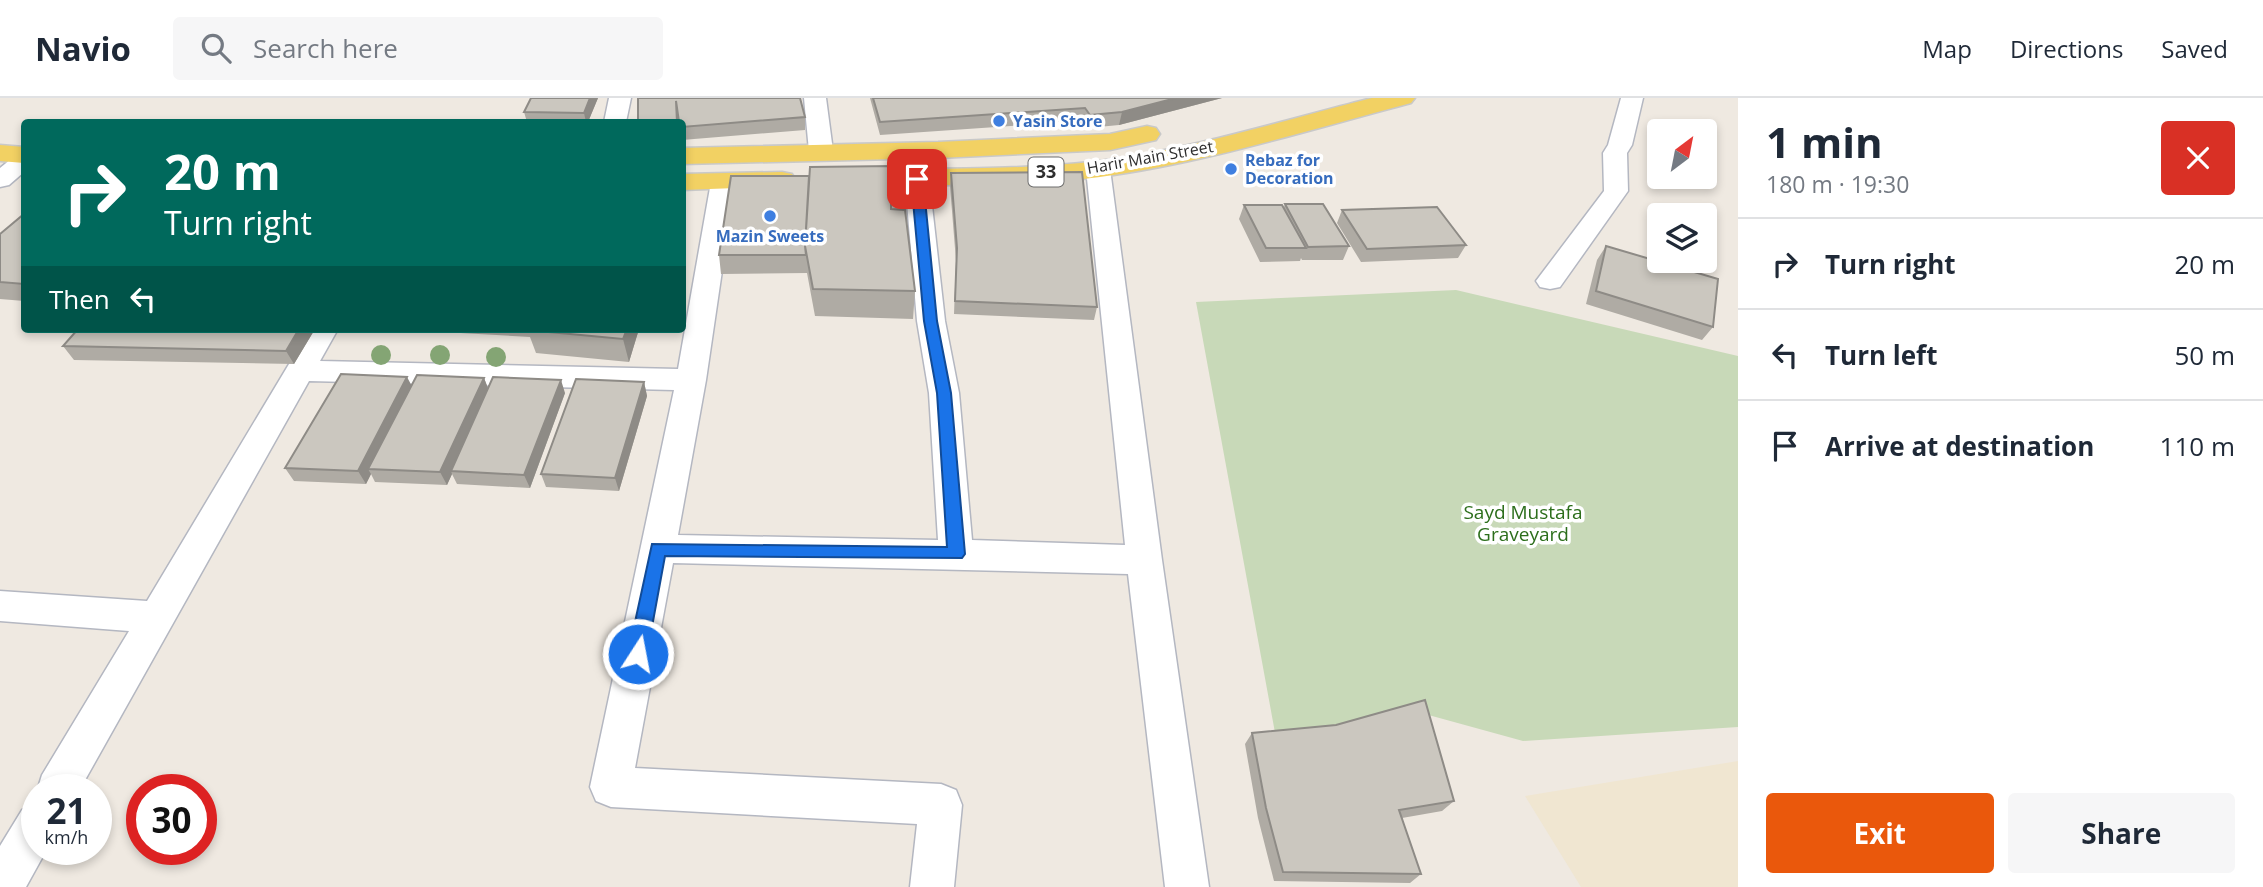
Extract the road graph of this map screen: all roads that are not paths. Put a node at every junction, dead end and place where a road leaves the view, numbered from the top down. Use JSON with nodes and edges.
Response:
{"nodes":[{"id":1,"x":620,"y":98,"type":"edge"},
{"id":2,"x":815,"y":98,"type":"edge"},
{"id":3,"x":1308,"y":98,"type":"edge"},
{"id":4,"x":1402,"y":98,"type":"edge"},
{"id":5,"x":1632,"y":98,"type":"edge"},
{"id":6,"x":1335,"y":115,"type":"junction"},
{"id":7,"x":616,"y":119,"type":"edge"},
{"id":8,"x":1176,"y":128,"type":"dead end"},
{"id":9,"x":0,"y":129,"type":"edge"},
{"id":10,"x":21,"y":130,"type":"edge"},
{"id":11,"x":821,"y":151,"type":"junction"},
{"id":12,"x":0,"y":153,"type":"edge"},
{"id":13,"x":21,"y":155,"type":"edge"},
{"id":14,"x":686,"y":156,"type":"edge"},
{"id":15,"x":21,"y":162,"type":"edge"},
{"id":16,"x":1098,"y":169,"type":"junction"},
{"id":17,"x":917,"y":179,"type":"junction"},
{"id":18,"x":0,"y":180,"type":"edge"},
{"id":19,"x":686,"y":182,"type":"edge"},
{"id":20,"x":723,"y":182,"type":"junction"},
{"id":21,"x":1550,"y":281,"type":"dead end"},
{"id":22,"x":322,"y":333,"type":"edge"},
{"id":23,"x":299,"y":371,"type":"junction"},
{"id":24,"x":691,"y":380,"type":"junction"},
{"id":25,"x":658,"y":549,"type":"junction"},
{"id":26,"x":956,"y":554,"type":"junction"},
{"id":27,"x":1144,"y":560,"type":"junction"},
{"id":28,"x":0,"y":606,"type":"edge"},
{"id":29,"x":157,"y":617,"type":"junction"},
{"id":30,"x":66,"y":774,"type":"edge"},
{"id":31,"x":21,"y":853,"type":"edge"},
{"id":32,"x":1,"y":887,"type":"edge"},
{"id":33,"x":932,"y":887,"type":"edge"},
{"id":34,"x":1187,"y":887,"type":"edge"}],
"edges":[{"from":1,"to":7,"type":"street"},
{"from":2,"to":11,"type":"street"},
{"from":3,"to":6,"type":"main road"},
{"from":4,"to":6,"type":"main road","name":"Harir Main Street","number":"33"},
{"from":5,"to":21,"type":"street"},
{"from":6,"to":16,"type":"main road","name":"Harir Main Street","number":"33"},
{"from":8,"to":11,"type":"main road","name":"Harir Main Street","number":"33"},
{"from":9,"to":10,"type":"main road"},
{"from":11,"to":14,"type":"main road","name":"Harir Main Street","number":"33"},
{"from":12,"to":13,"type":"main road"},
{"from":15,"to":18,"type":"street"},
{"from":16,"to":17,"type":"main road","name":"Harir Main Street","number":"33"},
{"from":16,"to":27,"type":"street"},
{"from":17,"to":20,"type":"main road","name":"Harir Main Street","number":"33"},
{"from":17,"to":26,"type":"street"},
{"from":19,"to":20,"type":"main road","name":"Harir Main Street","number":"33"},
{"from":20,"to":24,"type":"street"},
{"from":22,"to":23,"type":"street"},
{"from":23,"to":24,"type":"street"},
{"from":23,"to":29,"type":"street"},
{"from":24,"to":25,"type":"street"},
{"from":25,"to":26,"type":"street"},
{"from":25,"to":33,"type":"street"},
{"from":26,"to":27,"type":"street"},
{"from":27,"to":34,"type":"street"},
{"from":28,"to":29,"type":"street"},
{"from":29,"to":30,"type":"street"},
{"from":31,"to":32,"type":"street"}]}
